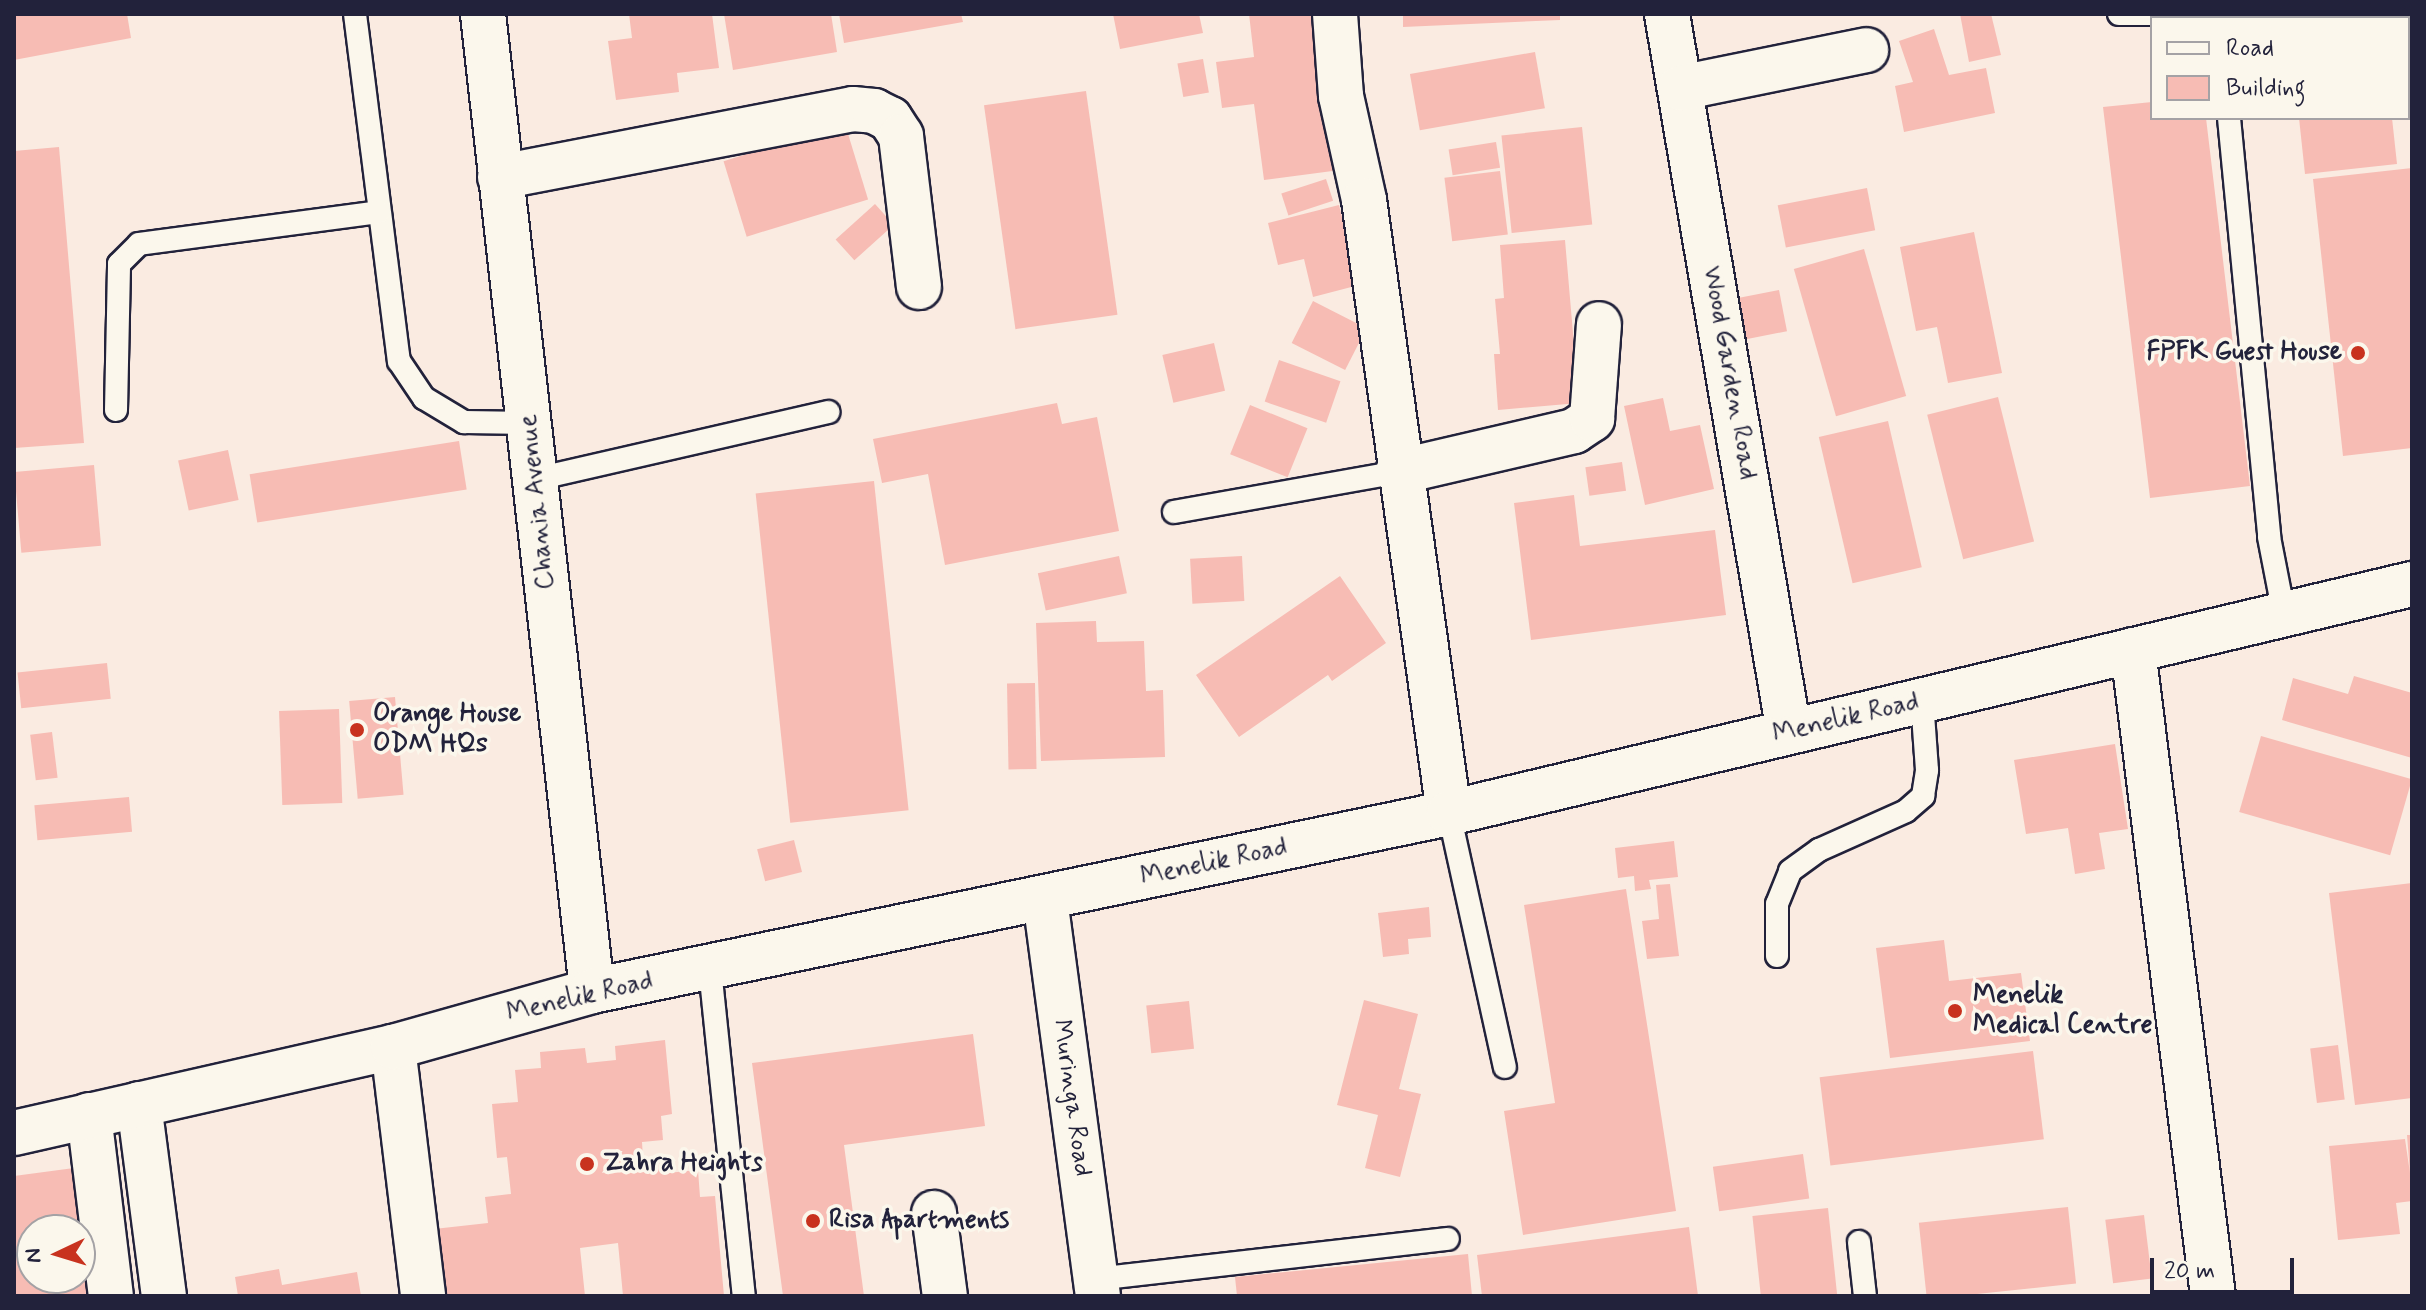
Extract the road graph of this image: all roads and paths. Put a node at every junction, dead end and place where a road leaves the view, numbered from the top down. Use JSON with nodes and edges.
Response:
{"nodes":[{"id":1,"x":355,"y":14,"type":"edge"},
{"id":2,"x":483,"y":14,"type":"edge"},
{"id":3,"x":1335,"y":14,"type":"edge"},
{"id":4,"x":1667,"y":14,"type":"edge"},
{"id":5,"x":2119,"y":14,"type":"edge"},
{"id":6,"x":2159,"y":14,"type":"edge"},
{"id":7,"x":1866,"y":50,"type":"dead end"},
{"id":8,"x":1680,"y":88,"type":"junction"},
{"id":9,"x":2229,"y":120,"type":"edge"},
{"id":10,"x":500,"y":177,"type":"junction"},
{"id":11,"x":379,"y":212,"type":"junction"},
{"id":12,"x":919,"y":287,"type":"dead end"},
{"id":13,"x":1599,"y":324,"type":"dead end"},
{"id":14,"x":116,"y":410,"type":"dead end"},
{"id":15,"x":828,"y":412,"type":"dead end"},
{"id":16,"x":530,"y":423,"type":"junction"},
{"id":17,"x":1398,"y":472,"type":"junction"},
{"id":18,"x":536,"y":479,"type":"junction"},
{"id":19,"x":1174,"y":512,"type":"dead end"},
{"id":20,"x":2412,"y":584,"type":"edge"},
{"id":21,"x":2284,"y":614,"type":"junction"},
{"id":22,"x":2133,"y":650,"type":"junction"},
{"id":23,"x":1922,"y":700,"type":"junction"},
{"id":24,"x":1789,"y":732,"type":"junction"},
{"id":25,"x":1449,"y":813,"type":"junction"},
{"id":26,"x":1045,"y":899,"type":"junction"},
{"id":27,"x":1777,"y":956,"type":"dead end"},
{"id":28,"x":710,"y":969,"type":"junction"},
{"id":29,"x":592,"y":991,"type":"junction"},
{"id":30,"x":393,"y":1047,"type":"junction"},
{"id":31,"x":1505,"y":1067,"type":"dead end"},
{"id":32,"x":139,"y":1104,"type":"junction"},
{"id":33,"x":89,"y":1115,"type":"junction"},
{"id":34,"x":14,"y":1133,"type":"edge"},
{"id":35,"x":934,"y":1213,"type":"dead end"},
{"id":36,"x":1448,"y":1239,"type":"dead end"},
{"id":37,"x":1859,"y":1242,"type":"dead end"},
{"id":38,"x":1097,"y":1287,"type":"edge"},
{"id":39,"x":111,"y":1296,"type":"edge"},
{"id":40,"x":164,"y":1296,"type":"edge"},
{"id":41,"x":423,"y":1296,"type":"edge"},
{"id":42,"x":744,"y":1296,"type":"edge"},
{"id":43,"x":945,"y":1296,"type":"edge"},
{"id":44,"x":1865,"y":1296,"type":"edge"},
{"id":45,"x":2213,"y":1296,"type":"edge"}],
"edges":[{"from":1,"to":11,"type":"lane"},
{"from":2,"to":10,"type":"street","name":"Chania Avenue"},
{"from":3,"to":17,"type":"street"},
{"from":4,"to":8,"type":"street","name":"Wood Garden Road"},
{"from":5,"to":6,"type":"lane"},
{"from":7,"to":8,"type":"street"},
{"from":8,"to":24,"type":"street","name":"Wood Garden Road"},
{"from":9,"to":21,"type":"lane"},
{"from":10,"to":12,"type":"street"},
{"from":10,"to":16,"type":"street","name":"Chania Avenue"},
{"from":11,"to":14,"type":"lane"},
{"from":11,"to":16,"type":"lane"},
{"from":13,"to":17,"type":"street"},
{"from":15,"to":18,"type":"lane"},
{"from":16,"to":18,"type":"street","name":"Chania Avenue"},
{"from":17,"to":19,"type":"lane"},
{"from":17,"to":25,"type":"street"},
{"from":18,"to":29,"type":"street","name":"Chania Avenue"},
{"from":20,"to":21,"type":"street","name":"Menelik Road"},
{"from":21,"to":22,"type":"street","name":"Menelik Road"},
{"from":22,"to":23,"type":"street","name":"Menelik Road"},
{"from":22,"to":45,"type":"street"},
{"from":23,"to":24,"type":"street","name":"Menelik Road"},
{"from":23,"to":27,"type":"lane"},
{"from":24,"to":25,"type":"street","name":"Menelik Road"},
{"from":25,"to":26,"type":"street","name":"Menelik Road"},
{"from":25,"to":31,"type":"lane"},
{"from":26,"to":28,"type":"street","name":"Menelik Road"},
{"from":26,"to":38,"type":"street","name":"Muringa Road"},
{"from":28,"to":29,"type":"street","name":"Menelik Road"},
{"from":28,"to":42,"type":"lane"},
{"from":29,"to":30,"type":"street","name":"Menelik Road"},
{"from":30,"to":32,"type":"street","name":"Menelik Road"},
{"from":30,"to":41,"type":"street"},
{"from":32,"to":33,"type":"street","name":"Menelik Road"},
{"from":32,"to":40,"type":"street"},
{"from":33,"to":34,"type":"street","name":"Menelik Road"},
{"from":33,"to":39,"type":"street"},
{"from":35,"to":43,"type":"street"},
{"from":36,"to":38,"type":"lane"},
{"from":37,"to":44,"type":"lane"}]}
